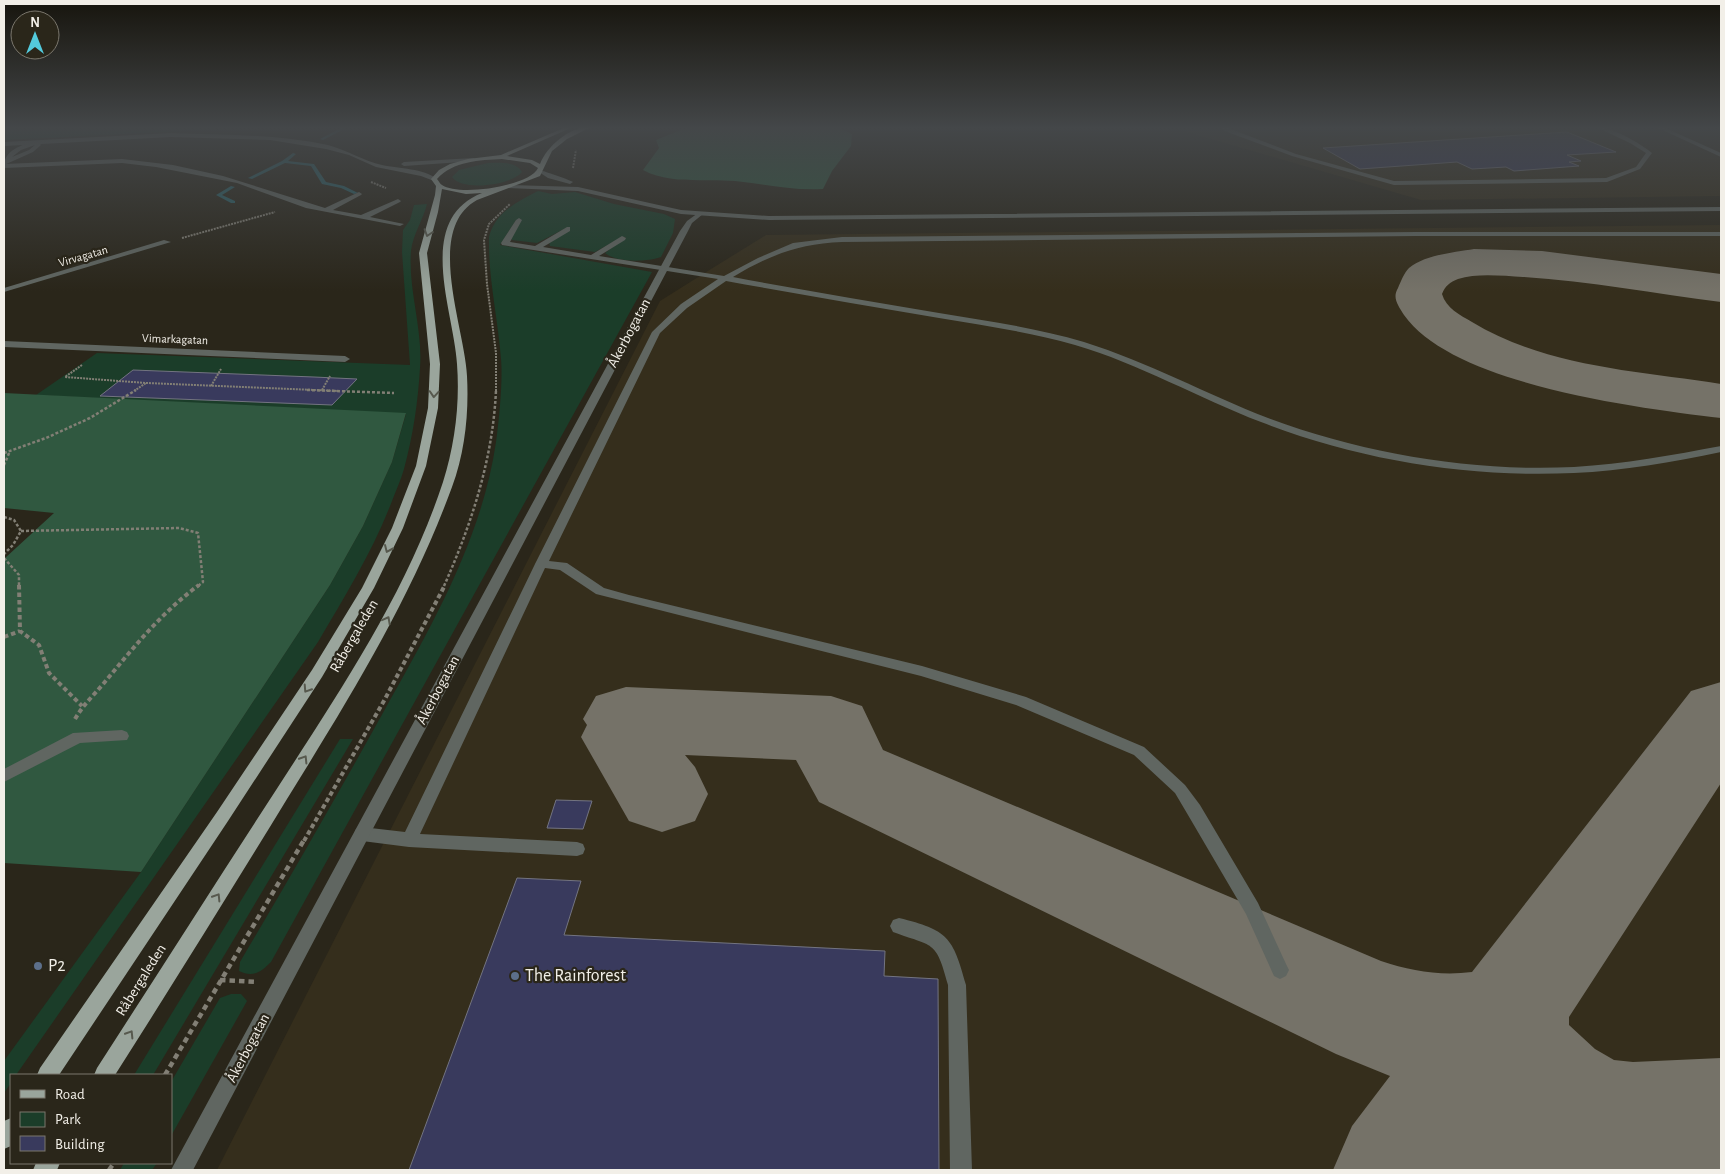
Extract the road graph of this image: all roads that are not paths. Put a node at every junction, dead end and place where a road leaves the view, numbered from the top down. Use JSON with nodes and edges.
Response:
{"nodes":[{"id":1,"x":238,"y":182,"type":"edge"},
{"id":2,"x":436,"y":182,"type":"joint"},
{"id":3,"x":525,"y":182,"type":"edge"},
{"id":4,"x":568,"y":182,"type":"edge"},
{"id":5,"x":1390,"y":182,"type":"edge"},
{"id":6,"x":1480,"y":182,"type":"edge"},
{"id":7,"x":505,"y":188,"type":"junction"},
{"id":8,"x":593,"y":191,"type":"junction"},
{"id":9,"x":359,"y":194,"type":"dead end"},
{"id":10,"x":398,"y":201,"type":"dead end"},
{"id":11,"x":1721,"y":209,"type":"edge"},
{"id":12,"x":327,"y":210,"type":"junction"},
{"id":13,"x":700,"y":214,"type":"junction"},
{"id":14,"x":363,"y":217,"type":"junction"},
{"id":15,"x":518,"y":220,"type":"dead end"},
{"id":16,"x":400,"y":224,"type":"dead end"},
{"id":17,"x":567,"y":229,"type":"dead end"},
{"id":18,"x":1721,"y":234,"type":"edge"},
{"id":19,"x":622,"y":238,"type":"dead end"},
{"id":20,"x":168,"y":242,"type":"road end"},
{"id":21,"x":536,"y":248,"type":"junction"},
{"id":22,"x":593,"y":257,"type":"junction"},
{"id":23,"x":664,"y":268,"type":"junction"},
{"id":24,"x":727,"y":278,"type":"junction"},
{"id":25,"x":4,"y":290,"type":"edge"},
{"id":26,"x":4,"y":344,"type":"edge"},
{"id":27,"x":345,"y":359,"type":"dead end"},
{"id":28,"x":1721,"y":449,"type":"edge"},
{"id":29,"x":541,"y":564,"type":"junction"},
{"id":30,"x":122,"y":736,"type":"dead end"},
{"id":31,"x":4,"y":776,"type":"edge"},
{"id":32,"x":362,"y":834,"type":"junction"},
{"id":33,"x":409,"y":840,"type":"junction"},
{"id":34,"x":577,"y":850,"type":"dead end"},
{"id":35,"x":899,"y":926,"type":"dead end"},
{"id":36,"x":1280,"y":970,"type":"dead end"},
{"id":37,"x":48,"y":1074,"type":"edge"},
{"id":38,"x":105,"y":1074,"type":"edge"},
{"id":39,"x":182,"y":1170,"type":"edge"},
{"id":40,"x":961,"y":1170,"type":"edge"}],
"edges":[{"from":1,"to":12,"type":"street"},
{"from":2,"to":7,"type":"main road"},
{"from":2,"to":37,"type":"main road","name":"Råbergaleden","one_way":true},
{"from":3,"to":7,"type":"main road","name":"Råbergaleden"},
{"from":4,"to":8,"type":"street"},
{"from":5,"to":6,"type":"street"},
{"from":7,"to":8,"type":"street"},
{"from":38,"to":7,"type":"main road","name":"Råbergaleden","one_way":true},
{"from":8,"to":13,"type":"street"},
{"from":9,"to":12,"type":"street"},
{"from":10,"to":14,"type":"street"},
{"from":11,"to":13,"type":"street"},
{"from":12,"to":14,"type":"street"},
{"from":13,"to":23,"type":"street","name":"Åkerbogatan"},
{"from":14,"to":16,"type":"street"},
{"from":15,"to":21,"type":"street"},
{"from":17,"to":21,"type":"street"},
{"from":18,"to":24,"type":"street"},
{"from":19,"to":22,"type":"street"},
{"from":20,"to":25,"type":"street","name":"Virvagatan"},
{"from":21,"to":22,"type":"street"},
{"from":22,"to":23,"type":"street"},
{"from":23,"to":24,"type":"street"},
{"from":23,"to":32,"type":"street","name":"Åkerbogatan"},
{"from":24,"to":28,"type":"street"},
{"from":24,"to":29,"type":"street"},
{"from":26,"to":27,"type":"street","name":"Vimarkagatan"},
{"from":29,"to":33,"type":"street"},
{"from":29,"to":36,"type":"street"},
{"from":30,"to":31,"type":"street"},
{"from":32,"to":33,"type":"street"},
{"from":32,"to":39,"type":"street","name":"Åkerbogatan"},
{"from":33,"to":34,"type":"street"},
{"from":35,"to":40,"type":"street"}]}
